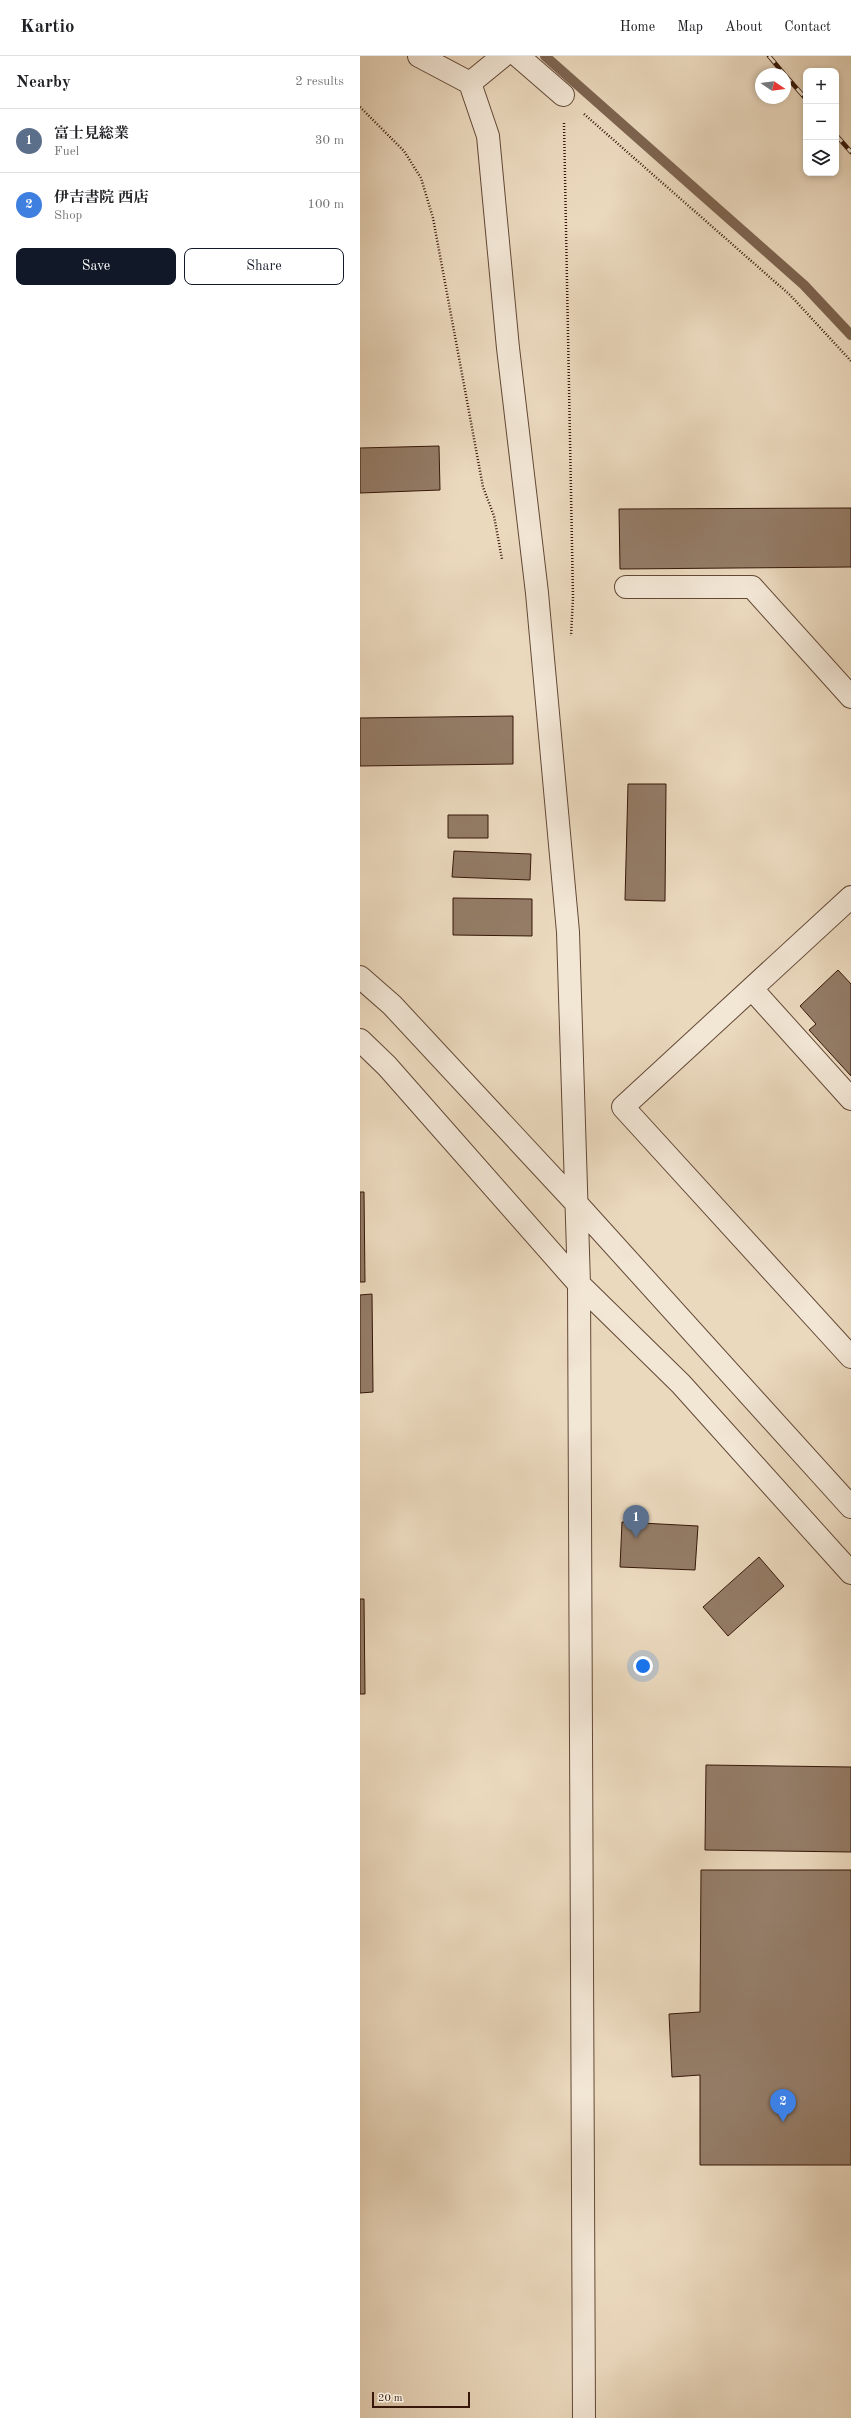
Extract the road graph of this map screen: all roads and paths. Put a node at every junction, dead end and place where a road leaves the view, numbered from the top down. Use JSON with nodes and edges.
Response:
{"nodes":[{"id":1,"x":419,"y":56,"type":"edge"},
{"id":2,"x":503,"y":56,"type":"edge"},
{"id":3,"x":518,"y":56,"type":"edge"},
{"id":4,"x":476,"y":78,"type":"junction"},
{"id":5,"x":563,"y":95,"type":"joint"},
{"id":6,"x":851,"y":361,"type":"edge"},
{"id":7,"x":626,"y":587,"type":"dead end"},
{"id":8,"x":851,"y":697,"type":"edge"},
{"id":9,"x":851,"y":897,"type":"edge"},
{"id":10,"x":360,"y":977,"type":"edge"},
{"id":11,"x":752,"y":989,"type":"junction"},
{"id":12,"x":360,"y":1040,"type":"edge"},
{"id":13,"x":851,"y":1100,"type":"edge"},
{"id":14,"x":577,"y":1204,"type":"junction"},
{"id":15,"x":578,"y":1284,"type":"junction"},
{"id":16,"x":851,"y":1357,"type":"edge"},
{"id":17,"x":851,"y":1507,"type":"edge"},
{"id":18,"x":851,"y":1573,"type":"edge"},
{"id":19,"x":584,"y":2418,"type":"edge"}],
"edges":[{"from":1,"to":4,"type":"street"},
{"from":2,"to":4,"type":"street"},
{"from":3,"to":5,"type":"street"},
{"from":4,"to":14,"type":"street"},
{"from":5,"to":6,"type":"path"},
{"from":7,"to":8,"type":"street"},
{"from":9,"to":11,"type":"street"},
{"from":10,"to":14,"type":"street"},
{"from":11,"to":13,"type":"street"},
{"from":11,"to":16,"type":"street"},
{"from":12,"to":15,"type":"street"},
{"from":14,"to":15,"type":"street"},
{"from":14,"to":17,"type":"street"},
{"from":15,"to":18,"type":"street"},
{"from":15,"to":19,"type":"street"}]}
